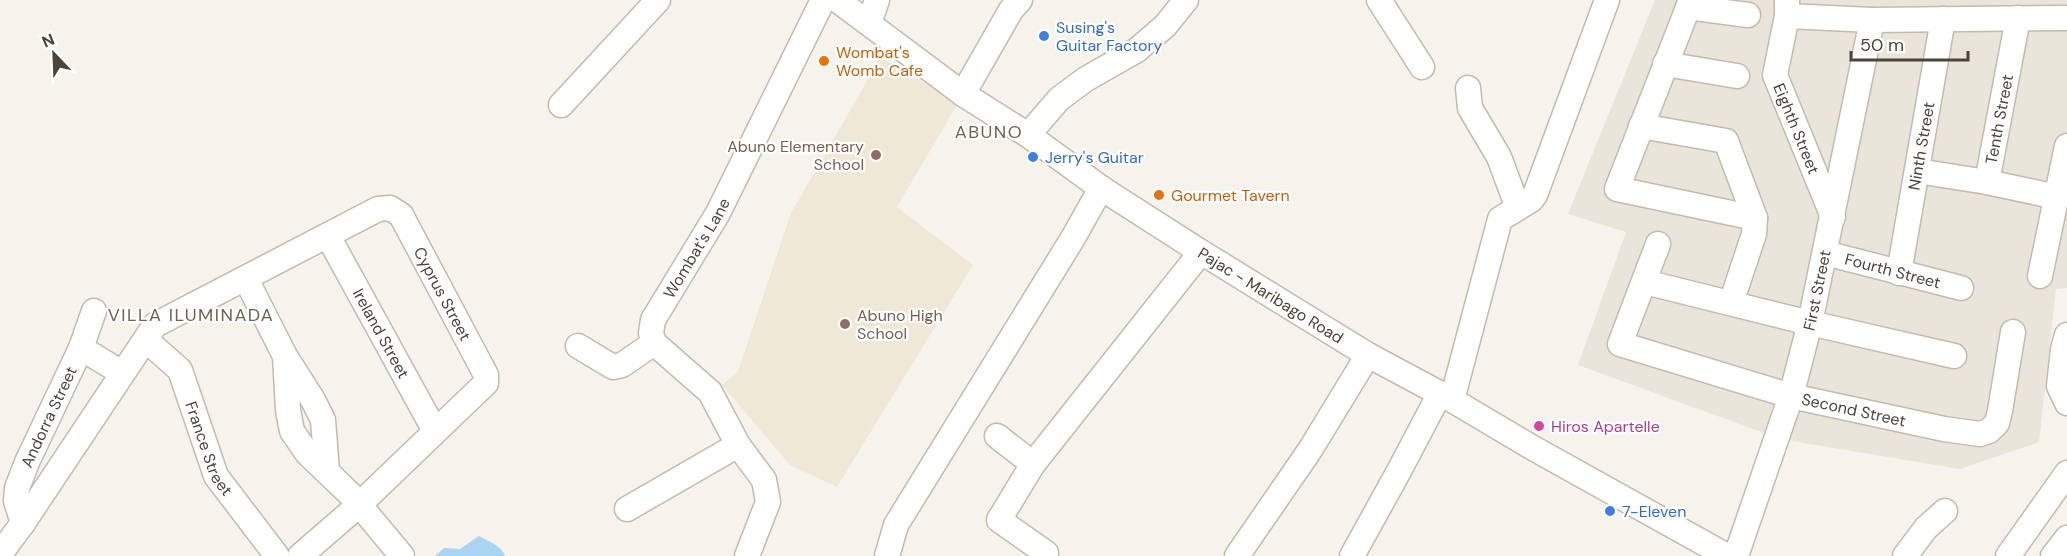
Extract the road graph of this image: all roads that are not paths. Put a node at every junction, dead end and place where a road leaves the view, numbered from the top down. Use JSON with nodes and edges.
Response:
{"nodes":[{"id":1,"x":658,"y":0,"type":"edge"},
{"id":2,"x":823,"y":0,"type":"edge"},
{"id":3,"x":837,"y":0,"type":"edge"},
{"id":4,"x":877,"y":0,"type":"edge"},
{"id":5,"x":1020,"y":0,"type":"edge"},
{"id":6,"x":1186,"y":0,"type":"edge"},
{"id":7,"x":1379,"y":0,"type":"edge"},
{"id":8,"x":1606,"y":0,"type":"edge"},
{"id":9,"x":1690,"y":4,"type":"edge"},
{"id":10,"x":1787,"y":8,"type":"edge"},
{"id":11,"x":1748,"y":15,"type":"dead end"},
{"id":12,"x":2018,"y":18,"type":"junction"},
{"id":13,"x":2067,"y":18,"type":"edge"},
{"id":14,"x":1943,"y":19,"type":"junction"},
{"id":15,"x":1872,"y":20,"type":"junction"},
{"id":16,"x":869,"y":23,"type":"junction"},
{"id":17,"x":1665,"y":64,"type":"junction"},
{"id":18,"x":1422,"y":68,"type":"dead end"},
{"id":19,"x":1737,"y":76,"type":"dead end"},
{"id":20,"x":1468,"y":88,"type":"dead end"},
{"id":21,"x":963,"y":94,"type":"junction"},
{"id":22,"x":561,"y":105,"type":"dead end"},
{"id":23,"x":1641,"y":126,"type":"junction"},
{"id":24,"x":1028,"y":135,"type":"junction"},
{"id":25,"x":2067,"y":146,"type":"edge"},
{"id":26,"x":1917,"y":171,"type":"junction"},
{"id":27,"x":1987,"y":182,"type":"junction"},
{"id":28,"x":1101,"y":188,"type":"junction"},
{"id":29,"x":2056,"y":197,"type":"junction"},
{"id":30,"x":1518,"y":208,"type":"junction"},
{"id":31,"x":1833,"y":217,"type":"junction"},
{"id":32,"x":1755,"y":218,"type":"junction"},
{"id":33,"x":328,"y":236,"type":"junction"},
{"id":34,"x":1658,"y":244,"type":"dead end"},
{"id":35,"x":1201,"y":252,"type":"junction"},
{"id":36,"x":1825,"y":253,"type":"junction"},
{"id":37,"x":1899,"y":273,"type":"junction"},
{"id":38,"x":2040,"y":276,"type":"dead end"},
{"id":39,"x":246,"y":279,"type":"junction"},
{"id":40,"x":1645,"y":282,"type":"junction"},
{"id":41,"x":1961,"y":288,"type":"dead end"},
{"id":42,"x":1731,"y":303,"type":"junction"},
{"id":43,"x":94,"y":311,"type":"dead end"},
{"id":44,"x":1810,"y":323,"type":"junction"},
{"id":45,"x":2013,"y":332,"type":"dead end"},
{"id":46,"x":2067,"y":335,"type":"edge"},
{"id":47,"x":146,"y":340,"type":"junction"},
{"id":48,"x":654,"y":343,"type":"junction"},
{"id":49,"x":578,"y":346,"type":"dead end"},
{"id":50,"x":81,"y":348,"type":"junction"},
{"id":51,"x":1368,"y":355,"type":"junction"},
{"id":52,"x":285,"y":356,"type":"junction"},
{"id":53,"x":1954,"y":356,"type":"dead end"},
{"id":54,"x":122,"y":373,"type":"junction"},
{"id":55,"x":1791,"y":396,"type":"junction"},
{"id":56,"x":1445,"y":398,"type":"junction"},
{"id":57,"x":2067,"y":403,"type":"edge"},
{"id":58,"x":435,"y":430,"type":"junction"},
{"id":59,"x":996,"y":436,"type":"dead end"},
{"id":60,"x":738,"y":445,"type":"junction"},
{"id":61,"x":1034,"y":464,"type":"junction"},
{"id":62,"x":327,"y":471,"type":"junction"},
{"id":63,"x":2067,"y":473,"type":"edge"},
{"id":64,"x":360,"y":504,"type":"junction"},
{"id":65,"x":627,"y":509,"type":"dead end"},
{"id":66,"x":1945,"y":511,"type":"dead end"},
{"id":67,"x":23,"y":524,"type":"junction"},
{"id":68,"x":2067,"y":538,"type":"edge"},
{"id":69,"x":1046,"y":553,"type":"dead end"},
{"id":70,"x":0,"y":554,"type":"edge"},
{"id":71,"x":277,"y":556,"type":"edge"},
{"id":72,"x":300,"y":556,"type":"edge"},
{"id":73,"x":402,"y":556,"type":"edge"},
{"id":74,"x":747,"y":556,"type":"edge"},
{"id":75,"x":887,"y":556,"type":"edge"},
{"id":76,"x":1237,"y":556,"type":"edge"},
{"id":77,"x":1352,"y":556,"type":"edge"},
{"id":78,"x":1727,"y":556,"type":"edge"},
{"id":79,"x":1736,"y":556,"type":"edge"},
{"id":80,"x":1905,"y":556,"type":"edge"},
{"id":81,"x":2008,"y":556,"type":"edge"},
{"id":82,"x":2053,"y":556,"type":"edge"}],
"edges":[{"from":1,"to":22,"type":"street"},
{"from":2,"to":48,"type":"street","name":"Wombat's Lane"},
{"from":3,"to":16,"type":"street","name":"Pajac - Maribago Road"},
{"from":4,"to":16,"type":"street"},
{"from":5,"to":21,"type":"street"},
{"from":6,"to":24,"type":"street"},
{"from":7,"to":18,"type":"street"},
{"from":8,"to":30,"type":"street"},
{"from":9,"to":11,"type":"street"},
{"from":9,"to":17,"type":"street"},
{"from":10,"to":15,"type":"street"},
{"from":10,"to":31,"type":"street","name":"Eighth Street"},
{"from":12,"to":13,"type":"street"},
{"from":12,"to":14,"type":"street"},
{"from":12,"to":27,"type":"street","name":"Tenth Street"},
{"from":14,"to":15,"type":"street"},
{"from":14,"to":26,"type":"street","name":"Ninth Street"},
{"from":15,"to":31,"type":"street","name":"First Street"},
{"from":16,"to":21,"type":"street","name":"Pajac - Maribago Road"},
{"from":17,"to":19,"type":"street"},
{"from":17,"to":23,"type":"street"},
{"from":20,"to":30,"type":"street"},
{"from":21,"to":24,"type":"street","name":"Pajac - Maribago Road"},
{"from":23,"to":32,"type":"street"},
{"from":23,"to":32,"type":"street"},
{"from":24,"to":28,"type":"street","name":"Pajac - Maribago Road"},
{"from":25,"to":29,"type":"street"},
{"from":26,"to":27,"type":"street"},
{"from":26,"to":37,"type":"street","name":"Ninth Street"},
{"from":27,"to":29,"type":"street"},
{"from":28,"to":35,"type":"street","name":"Pajac - Maribago Road"},
{"from":28,"to":75,"type":"street"},
{"from":29,"to":38,"type":"street"},
{"from":30,"to":56,"type":"street"},
{"from":31,"to":36,"type":"street","name":"First Street"},
{"from":32,"to":42,"type":"street"},
{"from":33,"to":39,"type":"street"},
{"from":33,"to":58,"type":"street","name":"Ireland Street"},
{"from":33,"to":58,"type":"street","name":"Cyprus Street"},
{"from":34,"to":40,"type":"street"},
{"from":35,"to":51,"type":"street","name":"Pajac - Maribago Road"},
{"from":35,"to":61,"type":"street"},
{"from":36,"to":37,"type":"street","name":"Fourth Street"},
{"from":36,"to":44,"type":"street","name":"First Street"},
{"from":37,"to":41,"type":"street","name":"Fourth Street"},
{"from":39,"to":47,"type":"street"},
{"from":39,"to":52,"type":"street"},
{"from":40,"to":42,"type":"street"},
{"from":40,"to":55,"type":"street","name":"Second Street"},
{"from":42,"to":44,"type":"street"},
{"from":43,"to":50,"type":"street","name":"Andorra Street"},
{"from":44,"to":53,"type":"street"},
{"from":44,"to":55,"type":"street","name":"First Street"},
{"from":45,"to":55,"type":"street","name":"Second Street"},
{"from":46,"to":57,"type":"street"},
{"from":47,"to":54,"type":"street"},
{"from":47,"to":71,"type":"street","name":"France Street"},
{"from":48,"to":49,"type":"street"},
{"from":48,"to":60,"type":"street"},
{"from":50,"to":54,"type":"street"},
{"from":50,"to":67,"type":"street","name":"Andorra Street"},
{"from":51,"to":56,"type":"street","name":"Pajac - Maribago Road"},
{"from":51,"to":76,"type":"street"},
{"from":52,"to":62,"type":"street"},
{"from":52,"to":62,"type":"street"},
{"from":54,"to":67,"type":"street"},
{"from":55,"to":79,"type":"street","name":"First Street"},
{"from":56,"to":77,"type":"street"},
{"from":56,"to":78,"type":"street","name":"Pajac - Maribago Road"},
{"from":58,"to":64,"type":"street"},
{"from":59,"to":61,"type":"street"},
{"from":60,"to":65,"type":"street"},
{"from":60,"to":74,"type":"street"},
{"from":61,"to":69,"type":"street"},
{"from":62,"to":64,"type":"street"},
{"from":63,"to":81,"type":"street"},
{"from":64,"to":72,"type":"street"},
{"from":64,"to":73,"type":"street"},
{"from":66,"to":80,"type":"street"},
{"from":67,"to":70,"type":"street"},
{"from":68,"to":82,"type":"street"}]}
